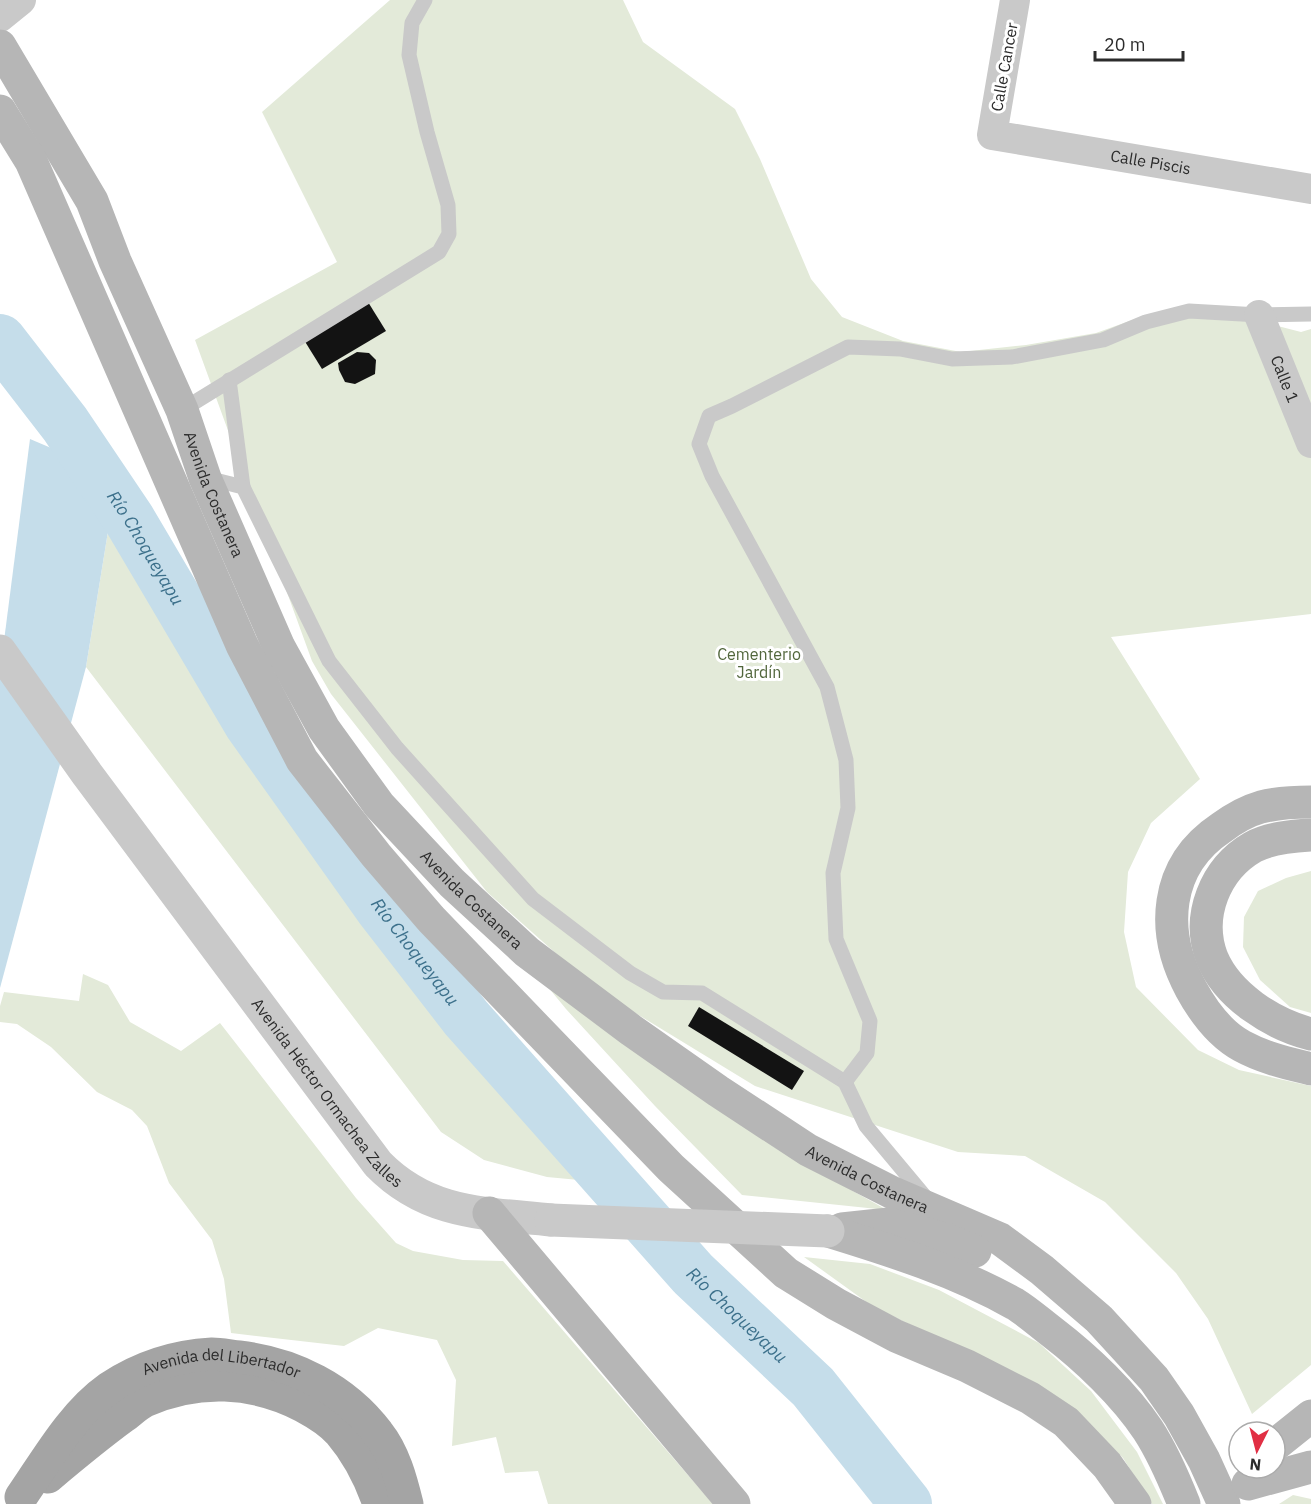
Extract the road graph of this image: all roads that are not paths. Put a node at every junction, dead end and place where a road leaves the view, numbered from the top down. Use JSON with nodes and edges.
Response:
{"nodes":[{"id":1,"x":21,"y":0,"type":"edge"},
{"id":2,"x":424,"y":0,"type":"edge"},
{"id":3,"x":1016,"y":0,"type":"edge"},
{"id":4,"x":0,"y":17,"type":"edge"},
{"id":5,"x":0,"y":46,"type":"edge"},
{"id":6,"x":0,"y":111,"type":"edge"},
{"id":7,"x":992,"y":135,"type":"joint"},
{"id":8,"x":1311,"y":189,"type":"edge"},
{"id":9,"x":1311,"y":314,"type":"edge"},
{"id":10,"x":1259,"y":315,"type":"junction"},
{"id":11,"x":229,"y":380,"type":"junction"},
{"id":12,"x":182,"y":410,"type":"junction"},
{"id":13,"x":1311,"y":443,"type":"edge"},
{"id":14,"x":206,"y":478,"type":"junction"},
{"id":15,"x":243,"y":487,"type":"junction"},
{"id":16,"x":0,"y":651,"type":"edge"},
{"id":17,"x":1311,"y":802,"type":"edge"},
{"id":18,"x":1311,"y":835,"type":"edge"},
{"id":19,"x":1172,"y":898,"type":"junction"},
{"id":20,"x":1208,"y":903,"type":"junction"},
{"id":21,"x":1311,"y":1034,"type":"edge"},
{"id":22,"x":1311,"y":1069,"type":"edge"},
{"id":23,"x":845,"y":1082,"type":"junction"},
{"id":24,"x":489,"y":1213,"type":"junction"},
{"id":25,"x":938,"y":1213,"type":"junction"},
{"id":26,"x":828,"y":1231,"type":"junction"},
{"id":27,"x":1042,"y":1270,"type":"junction"},
{"id":28,"x":1311,"y":1416,"type":"edge"},
{"id":29,"x":1287,"y":1435,"type":"edge"},
{"id":30,"x":1307,"y":1471,"type":"edge"},
{"id":31,"x":1239,"y":1490,"type":"edge"},
{"id":32,"x":17,"y":1501,"type":"edge"},
{"id":33,"x":379,"y":1504,"type":"edge"},
{"id":34,"x":407,"y":1504,"type":"edge"},
{"id":35,"x":734,"y":1504,"type":"edge"},
{"id":36,"x":1134,"y":1504,"type":"edge"},
{"id":37,"x":1184,"y":1504,"type":"edge"}],
"edges":[{"from":1,"to":4,"type":"street"},
{"from":2,"to":11,"type":"lane"},
{"from":3,"to":7,"type":"street","name":"Calle Cancer"},
{"from":5,"to":12,"type":"main road","name":"Avenida Costanera"},
{"from":6,"to":36,"type":"main road","name":"Avenida Costanera"},
{"from":7,"to":8,"type":"street","name":"Calle Piscis"},
{"from":9,"to":10,"type":"lane"},
{"from":10,"to":13,"type":"street","name":"Calle 1"},
{"from":10,"to":23,"type":"lane"},
{"from":11,"to":12,"type":"lane"},
{"from":11,"to":15,"type":"lane"},
{"from":12,"to":14,"type":"main road","name":"Avenida Costanera"},
{"from":14,"to":15,"type":"lane"},
{"from":14,"to":25,"type":"main road","name":"Avenida Costanera"},
{"from":15,"to":23,"type":"lane"},
{"from":16,"to":24,"type":"street","name":"Avenida Héctor Ormachea Zalles"},
{"from":17,"to":19,"type":"main road"},
{"from":18,"to":20,"type":"main road"},
{"from":19,"to":20,"type":"main road"},
{"from":19,"to":22,"type":"main road"},
{"from":20,"to":21,"type":"main road"},
{"from":23,"to":25,"type":"lane"},
{"from":24,"to":26,"type":"street","name":"Avenida Héctor Ormachea Zalles","bridge":true},
{"from":24,"to":35,"type":"main road"},
{"from":25,"to":27,"type":"main road","name":"Avenida Costanera"},
{"from":26,"to":27,"type":"main road"},
{"from":26,"to":37,"type":"main road"},
{"from":27,"to":31,"type":"main road","name":"Avenida Costanera"},
{"from":28,"to":29,"type":"main road"},
{"from":30,"to":31,"type":"main road"},
{"from":32,"to":33,"type":"main road","name":"Avenida del Libertador"},
{"from":32,"to":34,"type":"main road","name":"Avenida del Libertador"}]}
